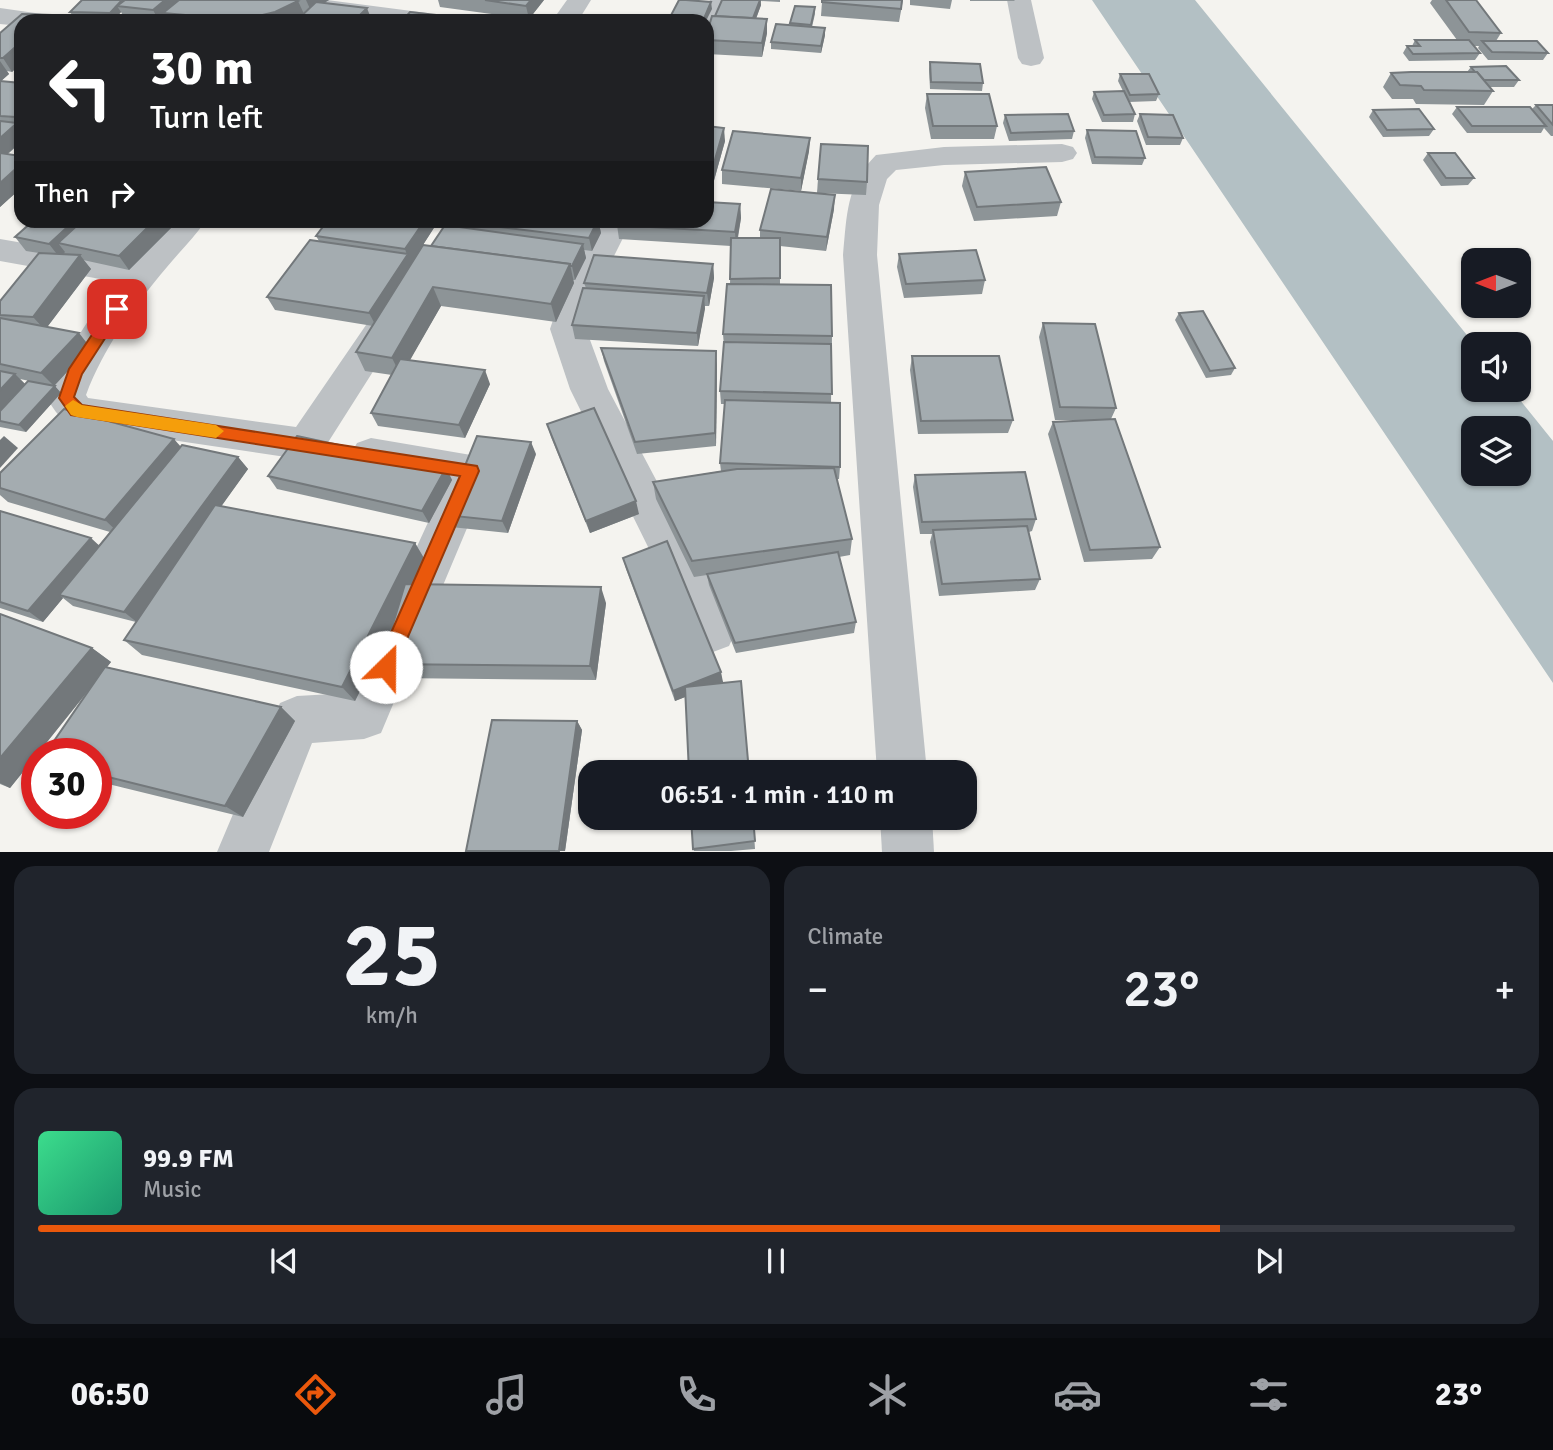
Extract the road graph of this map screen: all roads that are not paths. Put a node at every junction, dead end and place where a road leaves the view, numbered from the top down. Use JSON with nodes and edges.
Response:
{"nodes":[{"id":1,"x":722,"y":0,"type":"edge"},
{"id":2,"x":1019,"y":0,"type":"edge"},
{"id":3,"x":334,"y":4,"type":"edge"},
{"id":4,"x":315,"y":14,"type":"edge"},
{"id":5,"x":368,"y":14,"type":"edge"},
{"id":6,"x":714,"y":18,"type":"edge"},
{"id":7,"x":1031,"y":58,"type":"dead end"},
{"id":8,"x":1062,"y":153,"type":"dead end"},
{"id":9,"x":183,"y":228,"type":"edge"},
{"id":10,"x":612,"y":228,"type":"edge"},
{"id":11,"x":0,"y":250,"type":"edge"},
{"id":12,"x":141,"y":275,"type":"junction"},
{"id":13,"x":411,"y":285,"type":"edge"},
{"id":14,"x":77,"y":411,"type":"junction"},
{"id":15,"x":48,"y":441,"type":"edge"},
{"id":16,"x":306,"y":444,"type":"junction"},
{"id":17,"x":713,"y":631,"type":"dead end"},
{"id":18,"x":901,"y":760,"type":"edge"},
{"id":19,"x":906,"y":830,"type":"edge"},
{"id":20,"x":243,"y":852,"type":"edge"},
{"id":21,"x":908,"y":852,"type":"edge"}],
"edges":[{"from":1,"to":6,"type":"street"},
{"from":2,"to":7,"type":"street"},
{"from":3,"to":4,"type":"street"},
{"from":3,"to":5,"type":"street"},
{"from":8,"to":18,"type":"street"},
{"from":9,"to":12,"type":"street"},
{"from":10,"to":17,"type":"street"},
{"from":11,"to":12,"type":"street"},
{"from":12,"to":14,"type":"street"},
{"from":13,"to":16,"type":"street"},
{"from":14,"to":15,"type":"street"},
{"from":14,"to":16,"type":"street"},
{"from":16,"to":20,"type":"street"},
{"from":19,"to":21,"type":"street"}]}
